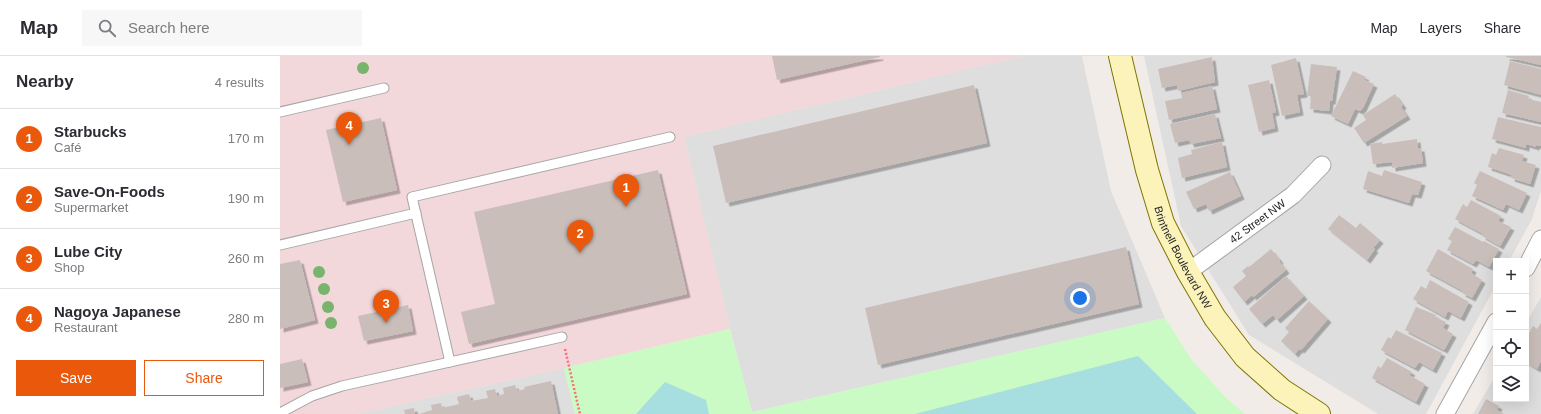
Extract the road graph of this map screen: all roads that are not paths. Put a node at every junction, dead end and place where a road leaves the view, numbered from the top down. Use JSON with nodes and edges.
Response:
{"nodes":[{"id":1,"x":1120,"y":56,"type":"edge"},
{"id":2,"x":384,"y":88,"type":"dead end"},
{"id":3,"x":280,"y":112,"type":"edge"},
{"id":4,"x":670,"y":137,"type":"dead end"},
{"id":5,"x":1322,"y":165,"type":"dead end"},
{"id":6,"x":416,"y":213,"type":"junction"},
{"id":7,"x":1541,"y":239,"type":"edge"},
{"id":8,"x":280,"y":245,"type":"edge"},
{"id":9,"x":1532,"y":265,"type":"edge"},
{"id":10,"x":1188,"y":272,"type":"junction"},
{"id":11,"x":1493,"y":327,"type":"edge"},
{"id":12,"x":562,"y":337,"type":"road end"},
{"id":13,"x":450,"y":362,"type":"junction"},
{"id":14,"x":280,"y":413,"type":"edge"},
{"id":15,"x":1319,"y":414,"type":"edge"},
{"id":16,"x":1445,"y":414,"type":"edge"}],
"edges":[{"from":1,"to":10,"type":"street","name":"Brintnell Boulevard NW"},
{"from":2,"to":3,"type":"lane"},
{"from":4,"to":6,"type":"lane"},
{"from":5,"to":10,"type":"street","name":"42 Street NW"},
{"from":6,"to":8,"type":"lane"},
{"from":6,"to":13,"type":"lane"},
{"from":7,"to":9,"type":"street"},
{"from":10,"to":15,"type":"street","name":"Brintnell Boulevard NW"},
{"from":11,"to":16,"type":"street"},
{"from":12,"to":13,"type":"lane"},
{"from":13,"to":14,"type":"lane"}]}
